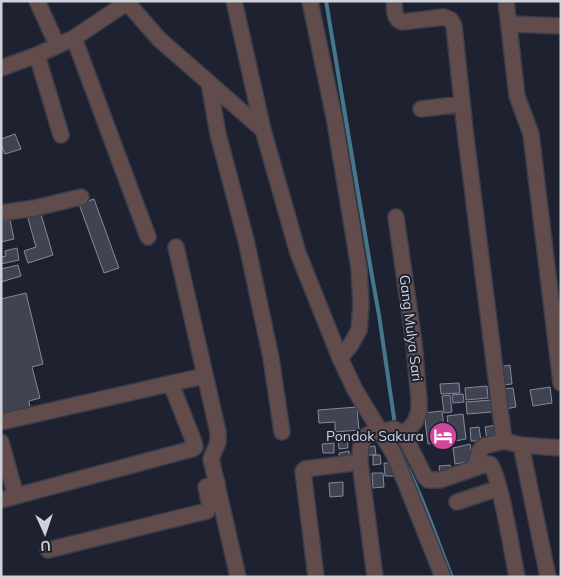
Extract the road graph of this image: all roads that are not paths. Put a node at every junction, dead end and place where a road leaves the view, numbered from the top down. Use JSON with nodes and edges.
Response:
{"nodes":[{"id":1,"x":37,"y":1,"type":"edge"},
{"id":2,"x":234,"y":1,"type":"edge"},
{"id":3,"x":310,"y":1,"type":"edge"},
{"id":4,"x":394,"y":1,"type":"edge"},
{"id":5,"x":506,"y":1,"type":"edge"},
{"id":6,"x":126,"y":2,"type":"edge"},
{"id":7,"x":510,"y":24,"type":"junction"},
{"id":8,"x":561,"y":26,"type":"edge"},
{"id":9,"x":74,"y":38,"type":"junction"},
{"id":10,"x":57,"y":46,"type":"junction"},
{"id":11,"x":37,"y":55,"type":"junction"},
{"id":12,"x":1,"y":68,"type":"edge"},
{"id":13,"x":209,"y":83,"type":"junction"},
{"id":14,"x":462,"y":104,"type":"junction"},
{"id":15,"x":421,"y":109,"type":"dead end"},
{"id":16,"x":262,"y":130,"type":"junction"},
{"id":17,"x":61,"y":135,"type":"dead end"},
{"id":18,"x":81,"y":197,"type":"dead end"},
{"id":19,"x":1,"y":213,"type":"edge"},
{"id":20,"x":396,"y":217,"type":"dead end"},
{"id":21,"x":148,"y":237,"type":"dead end"},
{"id":22,"x":176,"y":247,"type":"dead end"},
{"id":23,"x":340,"y":358,"type":"junction"},
{"id":24,"x":204,"y":376,"type":"junction"},
{"id":25,"x":561,"y":383,"type":"edge"},
{"id":26,"x":171,"y":384,"type":"junction"},
{"id":27,"x":1,"y":422,"type":"edge"},
{"id":28,"x":282,"y":432,"type":"dead end"},
{"id":29,"x":391,"y":432,"type":"junction"},
{"id":30,"x":504,"y":441,"type":"junction"},
{"id":31,"x":1,"y":442,"type":"edge"},
{"id":32,"x":521,"y":445,"type":"junction"},
{"id":33,"x":561,"y":448,"type":"edge"},
{"id":34,"x":360,"y":462,"type":"junction"},
{"id":35,"x":475,"y":467,"type":"junction"},
{"id":36,"x":217,"y":482,"type":"junction"},
{"id":37,"x":499,"y":488,"type":"junction"},
{"id":38,"x":16,"y":496,"type":"junction"},
{"id":39,"x":1,"y":500,"type":"edge"},
{"id":40,"x":457,"y":502,"type":"dead end"},
{"id":41,"x":48,"y":550,"type":"dead end"},
{"id":42,"x":437,"y":570,"type":"edge"},
{"id":43,"x":238,"y":577,"type":"edge"},
{"id":44,"x":316,"y":577,"type":"edge"},
{"id":45,"x":375,"y":577,"type":"edge"},
{"id":46,"x":443,"y":577,"type":"edge"},
{"id":47,"x":518,"y":577,"type":"edge"},
{"id":48,"x":548,"y":577,"type":"edge"}],
"edges":[{"from":1,"to":10,"type":"street"},
{"from":2,"to":16,"type":"street"},
{"from":3,"to":23,"type":"street"},
{"from":4,"to":14,"type":"street"},
{"from":5,"to":7,"type":"street"},
{"from":6,"to":9,"type":"street"},
{"from":6,"to":13,"type":"street"},
{"from":7,"to":8,"type":"street"},
{"from":7,"to":25,"type":"street"},
{"from":9,"to":10,"type":"street"},
{"from":9,"to":21,"type":"street"},
{"from":10,"to":11,"type":"street"},
{"from":11,"to":12,"type":"street"},
{"from":11,"to":17,"type":"street"},
{"from":13,"to":16,"type":"street"},
{"from":13,"to":28,"type":"street"},
{"from":14,"to":15,"type":"street"},
{"from":14,"to":30,"type":"street"},
{"from":16,"to":23,"type":"street"},
{"from":18,"to":19,"type":"street"},
{"from":20,"to":29,"type":"street","name":"Gang Mulya Sari"},
{"from":22,"to":24,"type":"street"},
{"from":23,"to":29,"type":"street"},
{"from":24,"to":26,"type":"street"},
{"from":24,"to":36,"type":"street"},
{"from":26,"to":27,"type":"street"},
{"from":26,"to":38,"type":"street"},
{"from":29,"to":34,"type":"street"},
{"from":29,"to":35,"type":"street"},
{"from":29,"to":42,"type":"street"},
{"from":30,"to":32,"type":"street"},
{"from":30,"to":35,"type":"street"},
{"from":31,"to":38,"type":"street"},
{"from":32,"to":33,"type":"street"},
{"from":32,"to":48,"type":"street"},
{"from":34,"to":44,"type":"street"},
{"from":34,"to":45,"type":"street"},
{"from":35,"to":37,"type":"street"},
{"from":36,"to":41,"type":"street"},
{"from":36,"to":43,"type":"street"},
{"from":37,"to":40,"type":"street"},
{"from":37,"to":47,"type":"street"},
{"from":38,"to":39,"type":"street"},
{"from":42,"to":46,"type":"street"}]}
